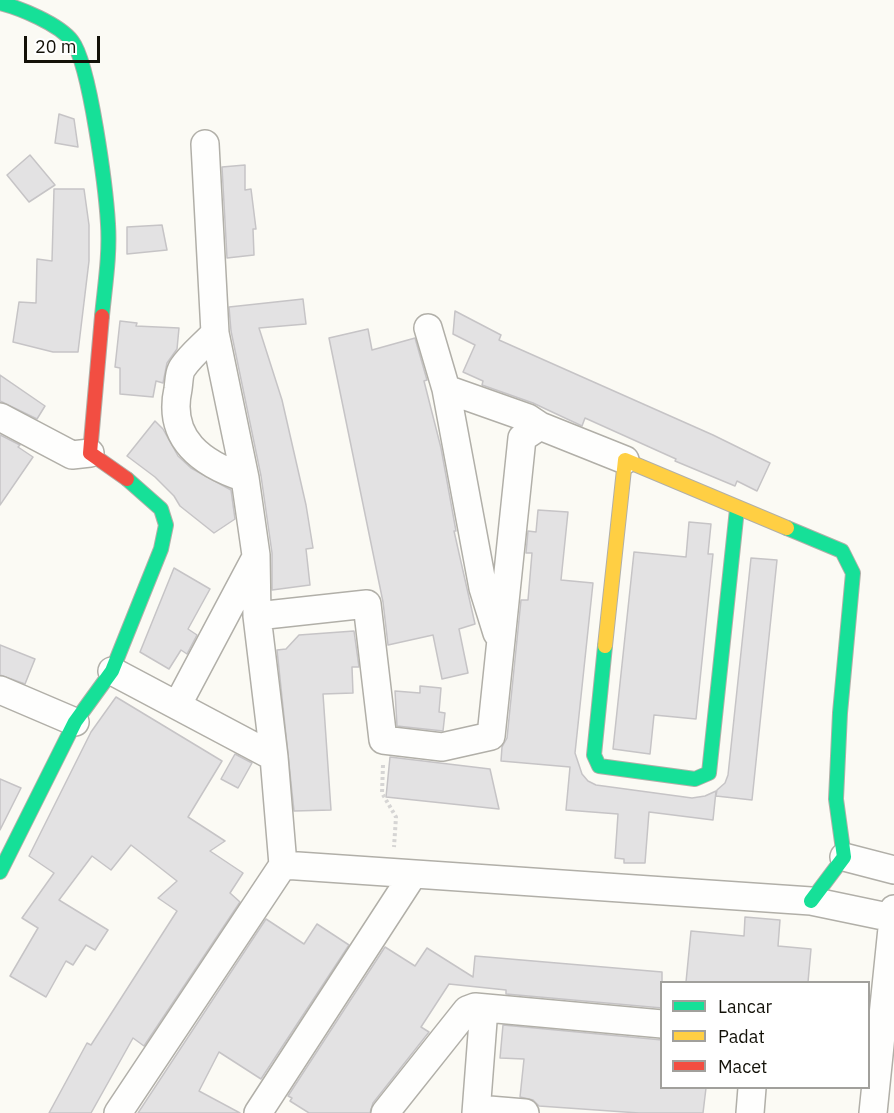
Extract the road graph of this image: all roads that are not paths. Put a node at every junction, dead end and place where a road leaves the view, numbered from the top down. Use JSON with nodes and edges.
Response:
{"nodes":[{"id":1,"x":0,"y":3,"type":"edge"},
{"id":2,"x":205,"y":144,"type":"dead end"},
{"id":3,"x":428,"y":328,"type":"dead end"},
{"id":4,"x":215,"y":333,"type":"junction"},
{"id":5,"x":446,"y":389,"type":"junction"},
{"id":6,"x":0,"y":417,"type":"edge"},
{"id":7,"x":540,"y":426,"type":"junction"},
{"id":8,"x":90,"y":453,"type":"junction"},
{"id":9,"x":625,"y":460,"type":"junction"},
{"id":10,"x":245,"y":478,"type":"junction"},
{"id":11,"x":737,"y":508,"type":"junction"},
{"id":12,"x":256,"y":555,"type":"junction"},
{"id":13,"x":257,"y":616,"type":"junction"},
{"id":14,"x":501,"y":646,"type":"junction"},
{"id":15,"x":112,"y":671,"type":"junction"},
{"id":16,"x":0,"y":690,"type":"edge"},
{"id":17,"x":178,"y":704,"type":"junction"},
{"id":18,"x":75,"y":722,"type":"junction"},
{"id":19,"x":274,"y":757,"type":"junction"},
{"id":20,"x":844,"y":857,"type":"junction"},
{"id":21,"x":283,"y":865,"type":"junction"},
{"id":22,"x":894,"y":870,"type":"edge"},
{"id":23,"x":0,"y":872,"type":"edge"},
{"id":24,"x":412,"y":876,"type":"junction"},
{"id":25,"x":811,"y":901,"type":"junction"},
{"id":26,"x":893,"y":913,"type":"edge"},
{"id":27,"x":484,"y":1008,"type":"junction"},
{"id":28,"x":660,"y":1024,"type":"edge"},
{"id":29,"x":753,"y":1089,"type":"edge"},
{"id":30,"x":477,"y":1111,"type":"edge"},
{"id":31,"x":118,"y":1113,"type":"edge"},
{"id":32,"x":258,"y":1113,"type":"edge"},
{"id":33,"x":385,"y":1113,"type":"edge"},
{"id":34,"x":525,"y":1113,"type":"edge"},
{"id":35,"x":750,"y":1113,"type":"edge"},
{"id":36,"x":873,"y":1113,"type":"edge"}],
"edges":[{"from":1,"to":8,"type":"street"},
{"from":2,"to":4,"type":"street"},
{"from":3,"to":5,"type":"street"},
{"from":4,"to":10,"type":"street"},
{"from":4,"to":10,"type":"street"},
{"from":5,"to":7,"type":"street"},
{"from":5,"to":14,"type":"street"},
{"from":6,"to":8,"type":"street"},
{"from":7,"to":9,"type":"street"},
{"from":7,"to":14,"type":"street"},
{"from":8,"to":15,"type":"street"},
{"from":9,"to":11,"type":"street"},
{"from":9,"to":11,"type":"street"},
{"from":10,"to":12,"type":"street"},
{"from":11,"to":20,"type":"street"},
{"from":12,"to":13,"type":"street"},
{"from":12,"to":17,"type":"street"},
{"from":13,"to":14,"type":"street"},
{"from":13,"to":19,"type":"street"},
{"from":15,"to":17,"type":"street"},
{"from":15,"to":18,"type":"street"},
{"from":16,"to":18,"type":"street"},
{"from":17,"to":19,"type":"street"},
{"from":18,"to":23,"type":"street"},
{"from":19,"to":21,"type":"street"},
{"from":20,"to":22,"type":"street"},
{"from":20,"to":25,"type":"street"},
{"from":21,"to":24,"type":"street"},
{"from":21,"to":31,"type":"street"},
{"from":24,"to":25,"type":"street"},
{"from":24,"to":32,"type":"street"},
{"from":25,"to":26,"type":"street"},
{"from":26,"to":36,"type":"street"},
{"from":27,"to":28,"type":"street"},
{"from":27,"to":30,"type":"street"},
{"from":27,"to":33,"type":"street"},
{"from":29,"to":35,"type":"street"},
{"from":30,"to":34,"type":"street"}]}
